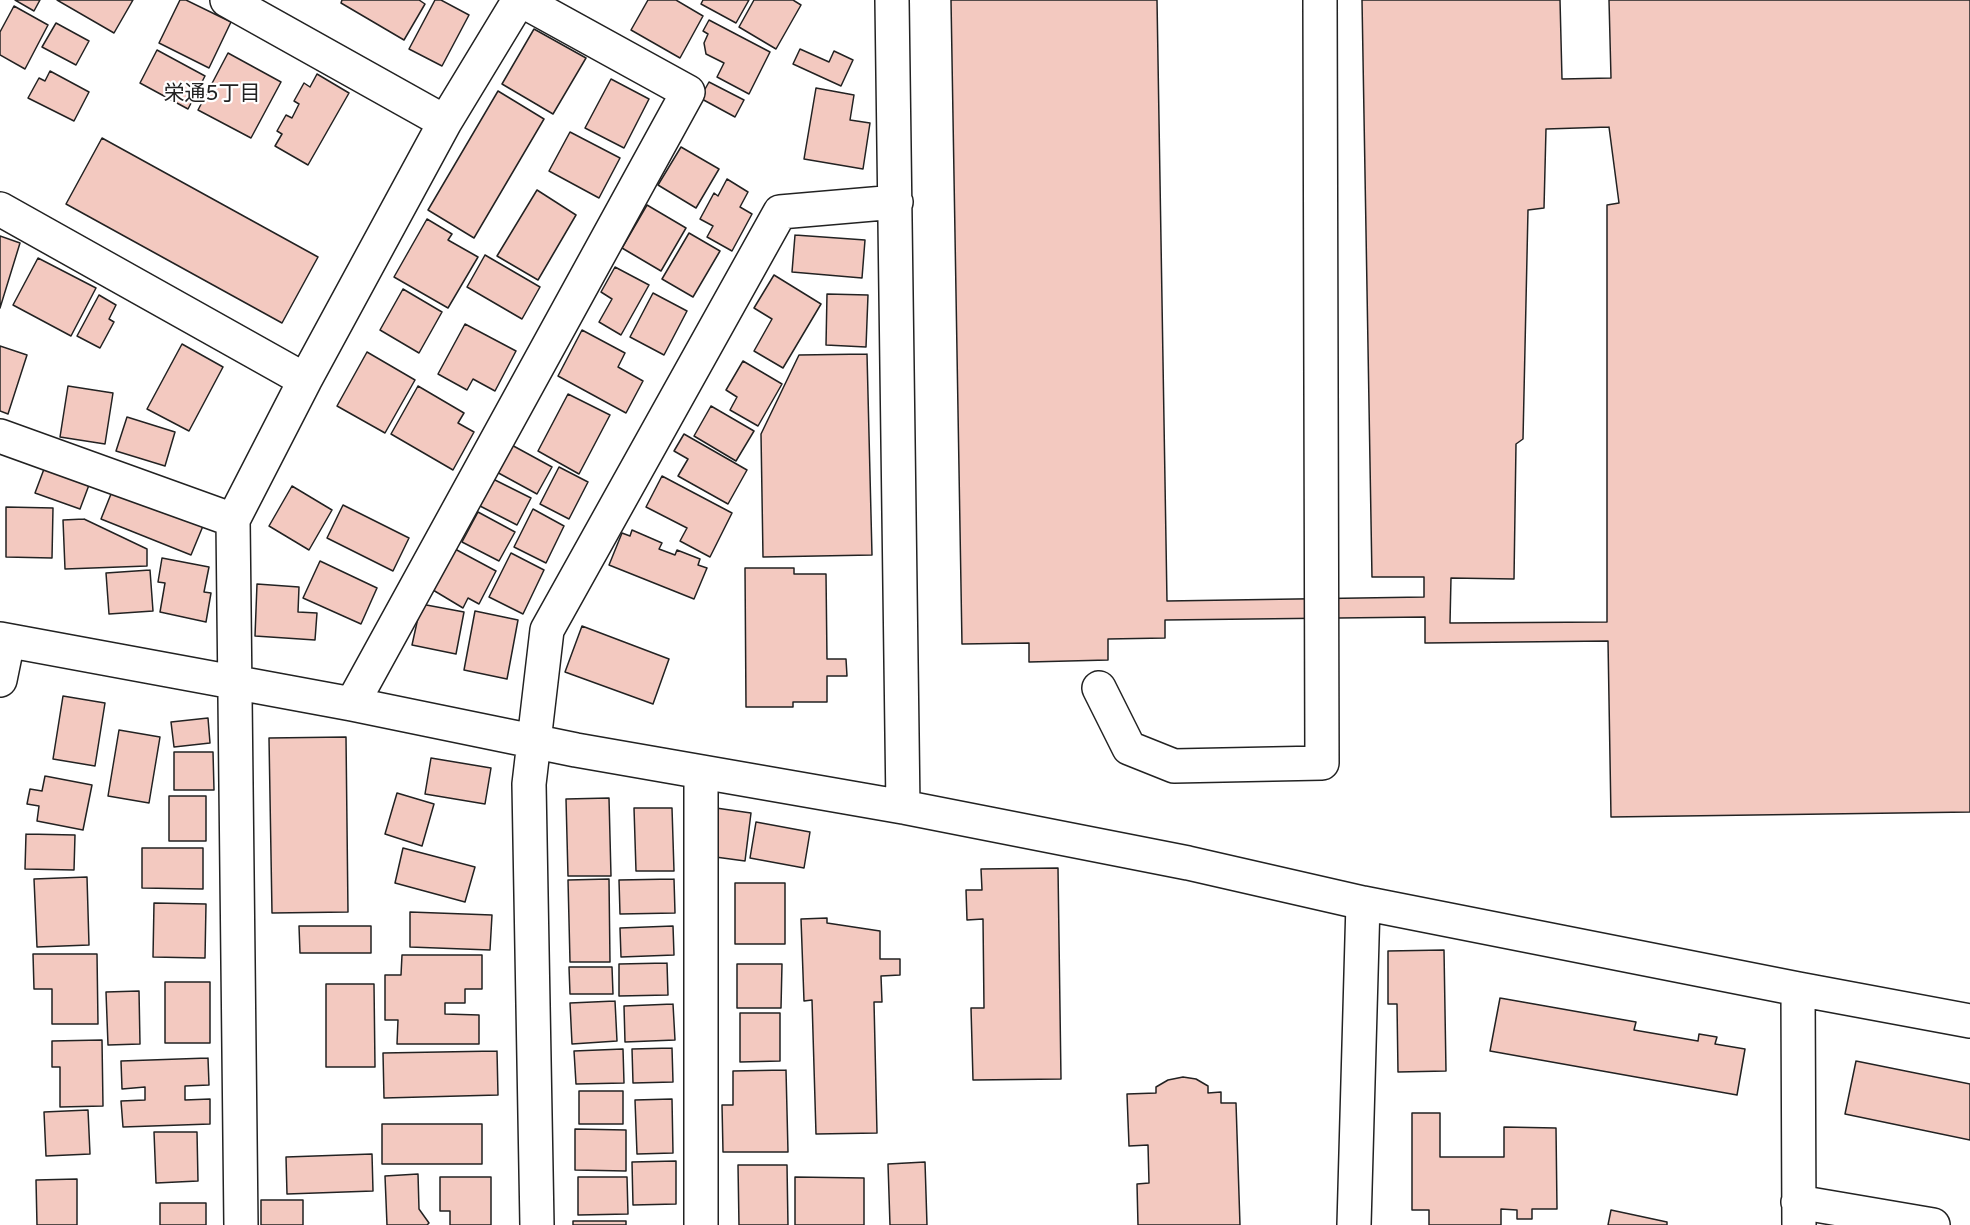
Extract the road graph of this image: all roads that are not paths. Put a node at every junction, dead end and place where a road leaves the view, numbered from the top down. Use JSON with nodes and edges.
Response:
{"nodes":[{"id":1,"x":227,"y":0,"type":"edge"},
{"id":2,"x":520,"y":0,"type":"edge"},
{"id":3,"x":892,"y":0,"type":"edge"},
{"id":4,"x":1320,"y":0,"type":"edge"},
{"id":5,"x":445,"y":122,"type":"junction"},
{"id":6,"x":896,"y":202,"type":"junction"},
{"id":7,"x":0,"y":208,"type":"edge"},
{"id":8,"x":305,"y":380,"type":"junction"},
{"id":9,"x":0,"y":436,"type":"edge"},
{"id":10,"x":233,"y":520,"type":"junction"},
{"id":11,"x":4,"y":640,"type":"edge"},
{"id":12,"x":0,"y":680,"type":"edge"},
{"id":13,"x":235,"y":683,"type":"junction"},
{"id":14,"x":1099,"y":688,"type":"dead end"},
{"id":15,"x":352,"y":704,"type":"junction"},
{"id":16,"x":533,"y":741,"type":"junction"},
{"id":17,"x":701,"y":772,"type":"junction"},
{"id":18,"x":903,"y":807,"type":"junction"},
{"id":19,"x":1363,"y":903,"type":"junction"},
{"id":20,"x":1798,"y":990,"type":"junction"},
{"id":21,"x":1970,"y":1021,"type":"edge"},
{"id":22,"x":1798,"y":1213,"type":"edge"},
{"id":23,"x":241,"y":1225,"type":"edge"},
{"id":24,"x":537,"y":1225,"type":"edge"},
{"id":25,"x":700,"y":1225,"type":"edge"},
{"id":26,"x":1354,"y":1225,"type":"edge"},
{"id":27,"x":1933,"y":1225,"type":"edge"}],
"edges":[{"from":1,"to":5,"type":"street"},
{"from":2,"to":5,"type":"street"},
{"from":2,"to":15,"type":"street"},
{"from":3,"to":6,"type":"street"},
{"from":4,"to":14,"type":"street"},
{"from":5,"to":8,"type":"street"},
{"from":6,"to":16,"type":"street"},
{"from":6,"to":18,"type":"street"},
{"from":7,"to":8,"type":"street"},
{"from":8,"to":10,"type":"street"},
{"from":9,"to":10,"type":"street"},
{"from":10,"to":13,"type":"street"},
{"from":11,"to":12,"type":"street"},
{"from":11,"to":13,"type":"street"},
{"from":13,"to":15,"type":"street"},
{"from":13,"to":23,"type":"street"},
{"from":15,"to":16,"type":"street"},
{"from":16,"to":17,"type":"street"},
{"from":16,"to":24,"type":"street"},
{"from":17,"to":18,"type":"street"},
{"from":17,"to":25,"type":"street"},
{"from":18,"to":19,"type":"street"},
{"from":19,"to":20,"type":"street"},
{"from":19,"to":26,"type":"street"},
{"from":20,"to":21,"type":"street"},
{"from":20,"to":22,"type":"street"},
{"from":22,"to":27,"type":"street"}]}
